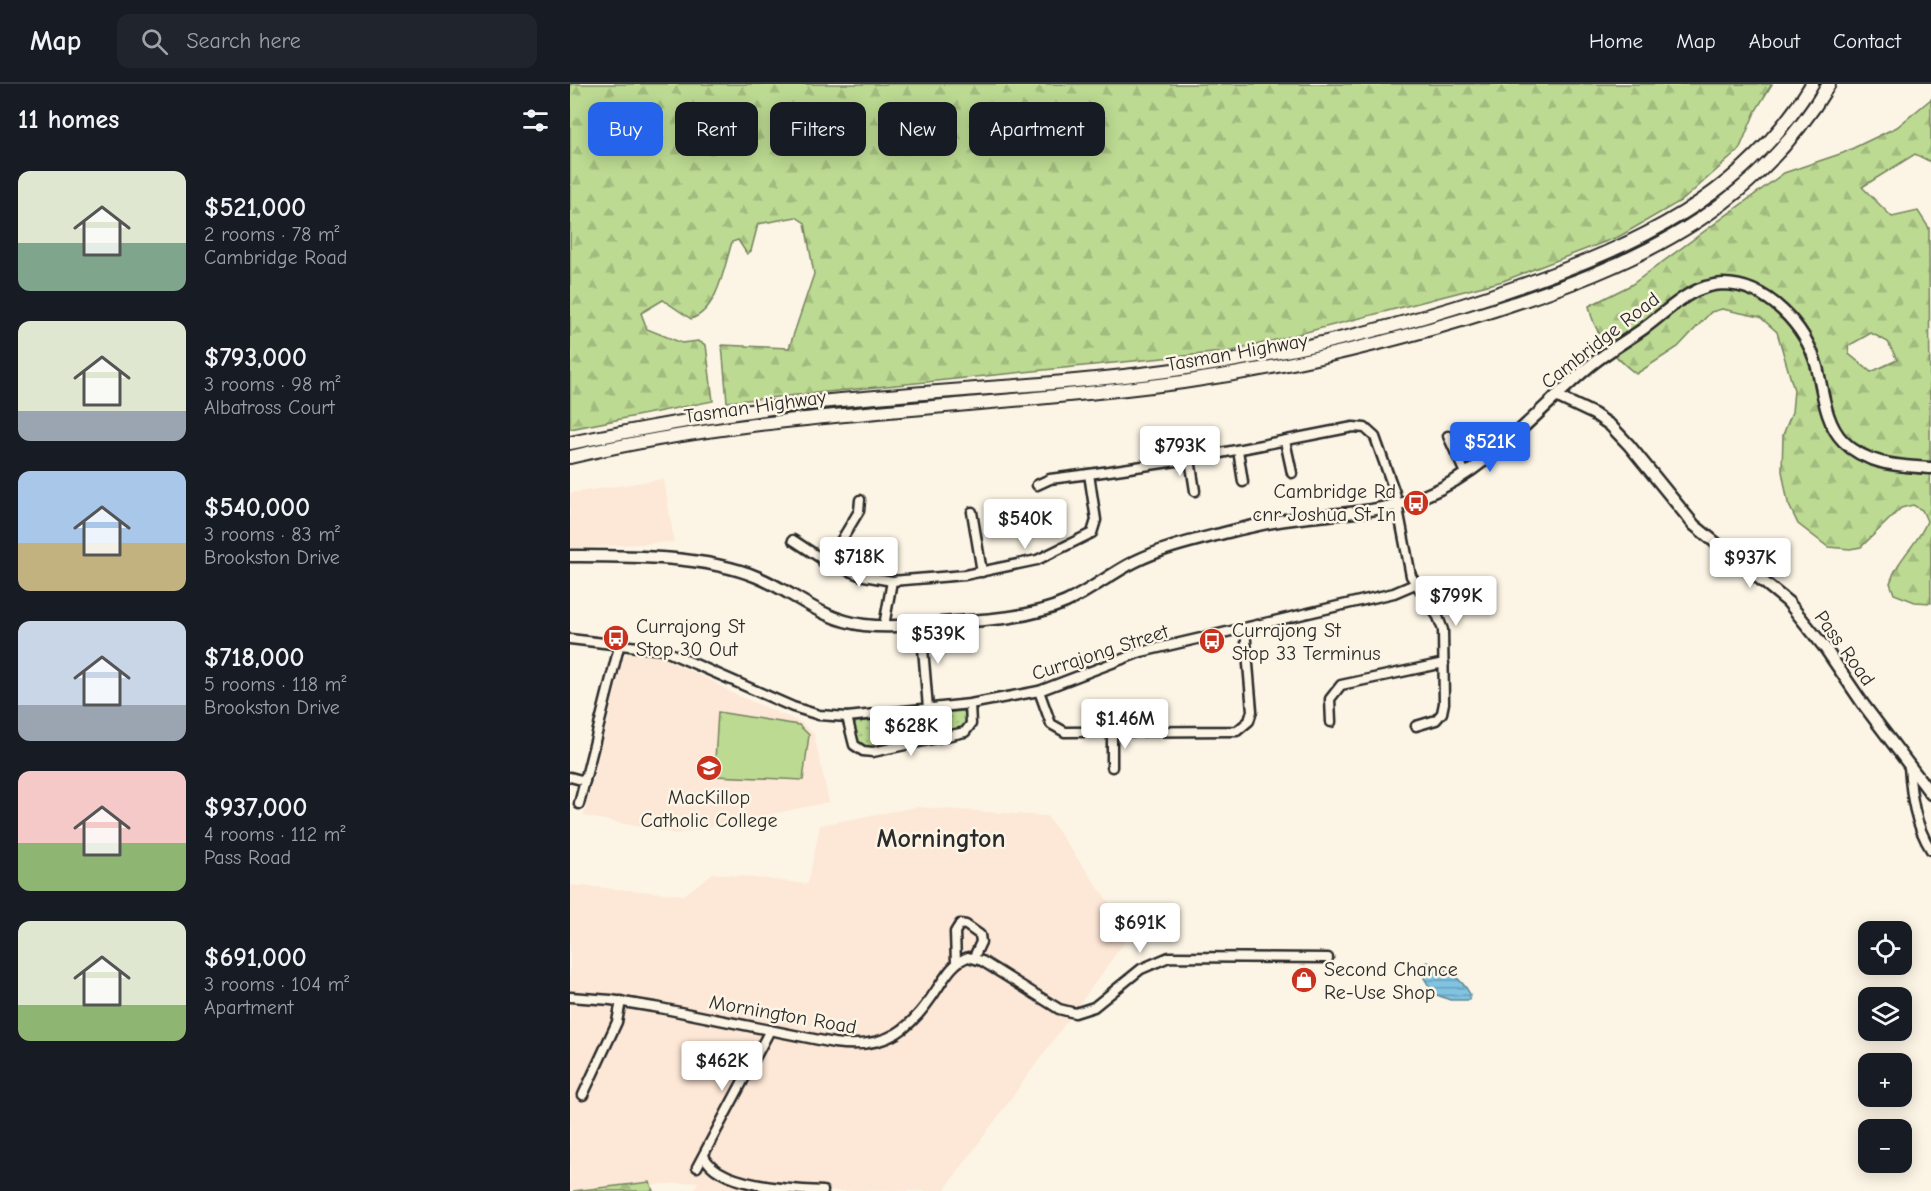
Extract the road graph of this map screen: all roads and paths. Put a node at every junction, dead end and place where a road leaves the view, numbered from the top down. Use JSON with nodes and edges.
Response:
{"nodes":[{"id":1,"x":1812,"y":84,"type":"edge"},
{"id":2,"x":1829,"y":84,"type":"edge"},
{"id":3,"x":1556,"y":396,"type":"junction"},
{"id":4,"x":1448,"y":436,"type":"dead end"},
{"id":5,"x":1285,"y":441,"type":"junction"},
{"id":6,"x":570,"y":443,"type":"edge"},
{"id":7,"x":1238,"y":450,"type":"junction"},
{"id":8,"x":570,"y":457,"type":"edge"},
{"id":9,"x":1190,"y":459,"type":"junction"},
{"id":10,"x":1931,"y":468,"type":"edge"},
{"id":11,"x":1292,"y":473,"type":"dead end"},
{"id":12,"x":1465,"y":473,"type":"junction"},
{"id":13,"x":1089,"y":474,"type":"junction"},
{"id":14,"x":1243,"y":482,"type":"dead end"},
{"id":15,"x":1036,"y":485,"type":"dead end"},
{"id":16,"x":1195,"y":491,"type":"dead end"},
{"id":17,"x":860,"y":500,"type":"dead end"},
{"id":18,"x":1397,"y":505,"type":"junction"},
{"id":19,"x":972,"y":512,"type":"dead end"},
{"id":20,"x":793,"y":540,"type":"dead end"},
{"id":21,"x":833,"y":554,"type":"junction"},
{"id":22,"x":570,"y":556,"type":"edge"},
{"id":23,"x":822,"y":559,"type":"junction"},
{"id":24,"x":835,"y":565,"type":"junction"},
{"id":25,"x":982,"y":573,"type":"junction"},
{"id":26,"x":892,"y":581,"type":"junction"},
{"id":27,"x":1415,"y":584,"type":"junction"},
{"id":28,"x":921,"y":624,"type":"junction"},
{"id":29,"x":884,"y":626,"type":"junction"},
{"id":30,"x":1245,"y":629,"type":"junction"},
{"id":31,"x":570,"y":639,"type":"edge"},
{"id":32,"x":620,"y":643,"type":"junction"},
{"id":33,"x":1444,"y":663,"type":"junction"},
{"id":34,"x":1039,"y":691,"type":"junction"},
{"id":35,"x":970,"y":704,"type":"junction"},
{"id":36,"x":928,"y":708,"type":"junction"},
{"id":37,"x":847,"y":717,"type":"junction"},
{"id":38,"x":1331,"y":722,"type":"dead end"},
{"id":39,"x":1416,"y":726,"type":"dead end"},
{"id":40,"x":1112,"y":732,"type":"junction"},
{"id":41,"x":1909,"y":766,"type":"junction"},
{"id":42,"x":1112,"y":767,"type":"dead end"},
{"id":43,"x":570,"y":777,"type":"edge"},
{"id":44,"x":585,"y":781,"type":"junction"},
{"id":45,"x":1931,"y":794,"type":"edge"},
{"id":46,"x":579,"y":804,"type":"dead end"},
{"id":47,"x":1931,"y":850,"type":"edge"},
{"id":48,"x":974,"y":957,"type":"junction"},
{"id":49,"x":1328,"y":958,"type":"dead end"},
{"id":50,"x":956,"y":963,"type":"junction"},
{"id":51,"x":570,"y":997,"type":"edge"},
{"id":52,"x":621,"y":1001,"type":"junction"},
{"id":53,"x":770,"y":1030,"type":"junction"},
{"id":54,"x":583,"y":1095,"type":"dead end"},
{"id":55,"x":704,"y":1156,"type":"junction"},
{"id":56,"x":697,"y":1167,"type":"dead end"},
{"id":57,"x":761,"y":1189,"type":"edge"},
{"id":58,"x":823,"y":1191,"type":"edge"}],
"edges":[{"from":1,"to":6,"type":"highway","name":"Tasman Highway"},
{"from":2,"to":8,"type":"highway","name":"Tasman Highway"},
{"from":3,"to":10,"type":"main road","name":"Cambridge Road"},
{"from":3,"to":12,"type":"main road","name":"Cambridge Road"},
{"from":3,"to":41,"type":"main road","name":"Pass Road"},
{"from":4,"to":12,"type":"street"},
{"from":5,"to":7,"type":"street"},
{"from":5,"to":11,"type":"street"},
{"from":5,"to":18,"type":"street"},
{"from":7,"to":9,"type":"street"},
{"from":7,"to":14,"type":"street"},
{"from":9,"to":13,"type":"street"},
{"from":9,"to":16,"type":"street"},
{"from":12,"to":18,"type":"main road","name":"Cambridge Road"},
{"from":13,"to":15,"type":"street"},
{"from":13,"to":25,"type":"street"},
{"from":17,"to":21,"type":"street"},
{"from":18,"to":27,"type":"street"},
{"from":18,"to":28,"type":"main road","name":"Cambridge Road"},
{"from":19,"to":25,"type":"street"},
{"from":20,"to":23,"type":"street"},
{"from":21,"to":23,"type":"street"},
{"from":21,"to":24,"type":"street"},
{"from":22,"to":29,"type":"main road","name":"Cambridge Road"},
{"from":23,"to":24,"type":"street"},
{"from":24,"to":26,"type":"street"},
{"from":25,"to":26,"type":"street"},
{"from":26,"to":29,"type":"street"},
{"from":27,"to":30,"type":"street","name":"Currajong Street"},
{"from":27,"to":33,"type":"street"},
{"from":28,"to":29,"type":"main road","name":"Cambridge Road"},
{"from":28,"to":36,"type":"street"},
{"from":30,"to":34,"type":"street","name":"Currajong Street"},
{"from":30,"to":40,"type":"street"},
{"from":31,"to":32,"type":"street","name":"Currajong Street"},
{"from":32,"to":37,"type":"street","name":"Currajong Street"},
{"from":32,"to":44,"type":"street"},
{"from":33,"to":38,"type":"street"},
{"from":33,"to":39,"type":"street"},
{"from":34,"to":35,"type":"street","name":"Currajong Street"},
{"from":34,"to":40,"type":"street"},
{"from":35,"to":36,"type":"street","name":"Currajong Street"},
{"from":35,"to":37,"type":"street"},
{"from":36,"to":37,"type":"street","name":"Currajong Street"},
{"from":40,"to":42,"type":"street"},
{"from":41,"to":45,"type":"main road","name":"Pass Road"},
{"from":41,"to":47,"type":"street"},
{"from":43,"to":44,"type":"street"},
{"from":44,"to":46,"type":"street"},
{"from":48,"to":49,"type":"street"},
{"from":48,"to":50,"type":"street"},
{"from":48,"to":50,"type":"street"},
{"from":50,"to":53,"type":"street","name":"Mornington Road"},
{"from":51,"to":52,"type":"street","name":"Mornington Road"},
{"from":52,"to":53,"type":"street","name":"Mornington Road"},
{"from":52,"to":54,"type":"street"},
{"from":53,"to":55,"type":"street"},
{"from":55,"to":56,"type":"street"},
{"from":55,"to":57,"type":"street"},
{"from":57,"to":58,"type":"street"}]}
